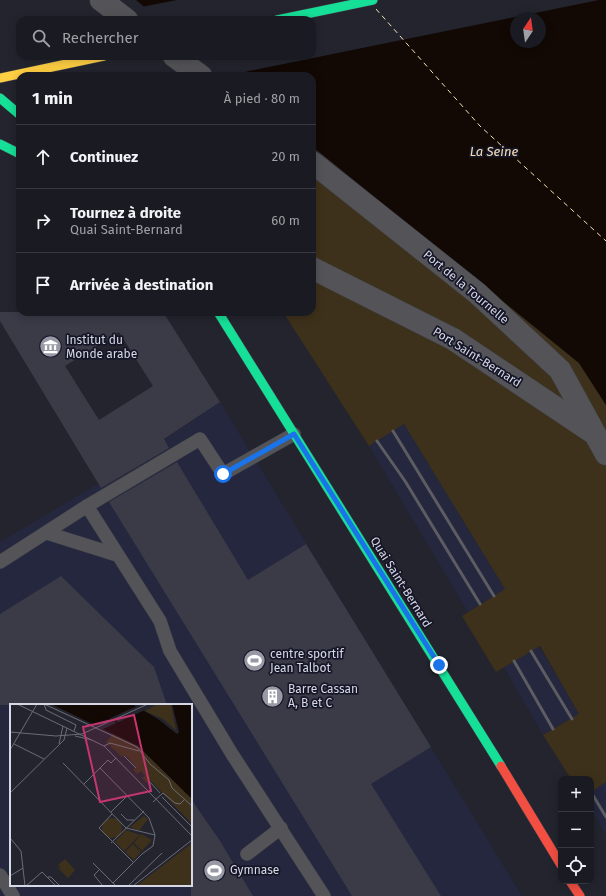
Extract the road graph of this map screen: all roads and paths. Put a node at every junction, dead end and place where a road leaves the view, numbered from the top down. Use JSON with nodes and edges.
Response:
{"nodes":[{"id":1,"x":101,"y":0,"type":"edge"},
{"id":2,"x":373,"y":0,"type":"edge"},
{"id":3,"x":122,"y":16,"type":"edge"},
{"id":4,"x":296,"y":16,"type":"edge"},
{"id":5,"x":84,"y":60,"type":"edge"},
{"id":6,"x":179,"y":60,"type":"edge"},
{"id":7,"x":27,"y":72,"type":"edge"},
{"id":8,"x":196,"y":72,"type":"edge"},
{"id":9,"x":16,"y":74,"type":"edge"},
{"id":10,"x":0,"y":78,"type":"edge"},
{"id":11,"x":0,"y":98,"type":"edge"},
{"id":12,"x":16,"y":112,"type":"edge"},
{"id":13,"x":0,"y":144,"type":"edge"},
{"id":14,"x":16,"y":152,"type":"edge"},
{"id":15,"x":316,"y":165,"type":"edge"},
{"id":16,"x":316,"y":270,"type":"edge"},
{"id":17,"x":220,"y":316,"type":"edge"},
{"id":18,"x":294,"y":434,"type":"junction"},
{"id":19,"x":596,"y":435,"type":"junction"},
{"id":20,"x":606,"y":454,"type":"edge"},
{"id":21,"x":87,"y":506,"type":"junction"},
{"id":22,"x":47,"y":533,"type":"junction"},
{"id":23,"x":117,"y":555,"type":"junction"},
{"id":24,"x":0,"y":562,"type":"edge"},
{"id":25,"x":281,"y":828,"type":"junction"},
{"id":26,"x":247,"y":854,"type":"dead end"},
{"id":27,"x":558,"y":860,"type":"edge"},
{"id":28,"x":0,"y":875,"type":"edge"},
{"id":29,"x":572,"y":884,"type":"edge"},
{"id":30,"x":13,"y":896,"type":"edge"},
{"id":31,"x":323,"y":896,"type":"edge"},
{"id":32,"x":580,"y":896,"type":"edge"}],
"edges":[{"from":1,"to":3,"type":"street"},
{"from":2,"to":4,"type":"main road"},
{"from":5,"to":7,"type":"main road"},
{"from":6,"to":8,"type":"street"},
{"from":9,"to":10,"type":"main road"},
{"from":11,"to":12,"type":"main road"},
{"from":13,"to":14,"type":"main road"},
{"from":15,"to":19,"type":"street","name":"Port de la Tournelle"},
{"from":16,"to":19,"type":"street","name":"Port Saint-Bernard"},
{"from":17,"to":18,"type":"main road","name":"Quai Saint-Bernard"},
{"from":18,"to":21,"type":"lane"},
{"from":18,"to":27,"type":"main road","name":"Quai Saint-Bernard"},
{"from":19,"to":20,"type":"street","name":"Port Saint-Bernard"},
{"from":21,"to":22,"type":"lane"},
{"from":21,"to":23,"type":"lane"},
{"from":22,"to":23,"type":"lane"},
{"from":22,"to":24,"type":"lane"},
{"from":23,"to":25,"type":"lane"},
{"from":25,"to":26,"type":"lane"},
{"from":25,"to":31,"type":"lane"},
{"from":28,"to":30,"type":"lane"},
{"from":29,"to":32,"type":"main road"}]}
